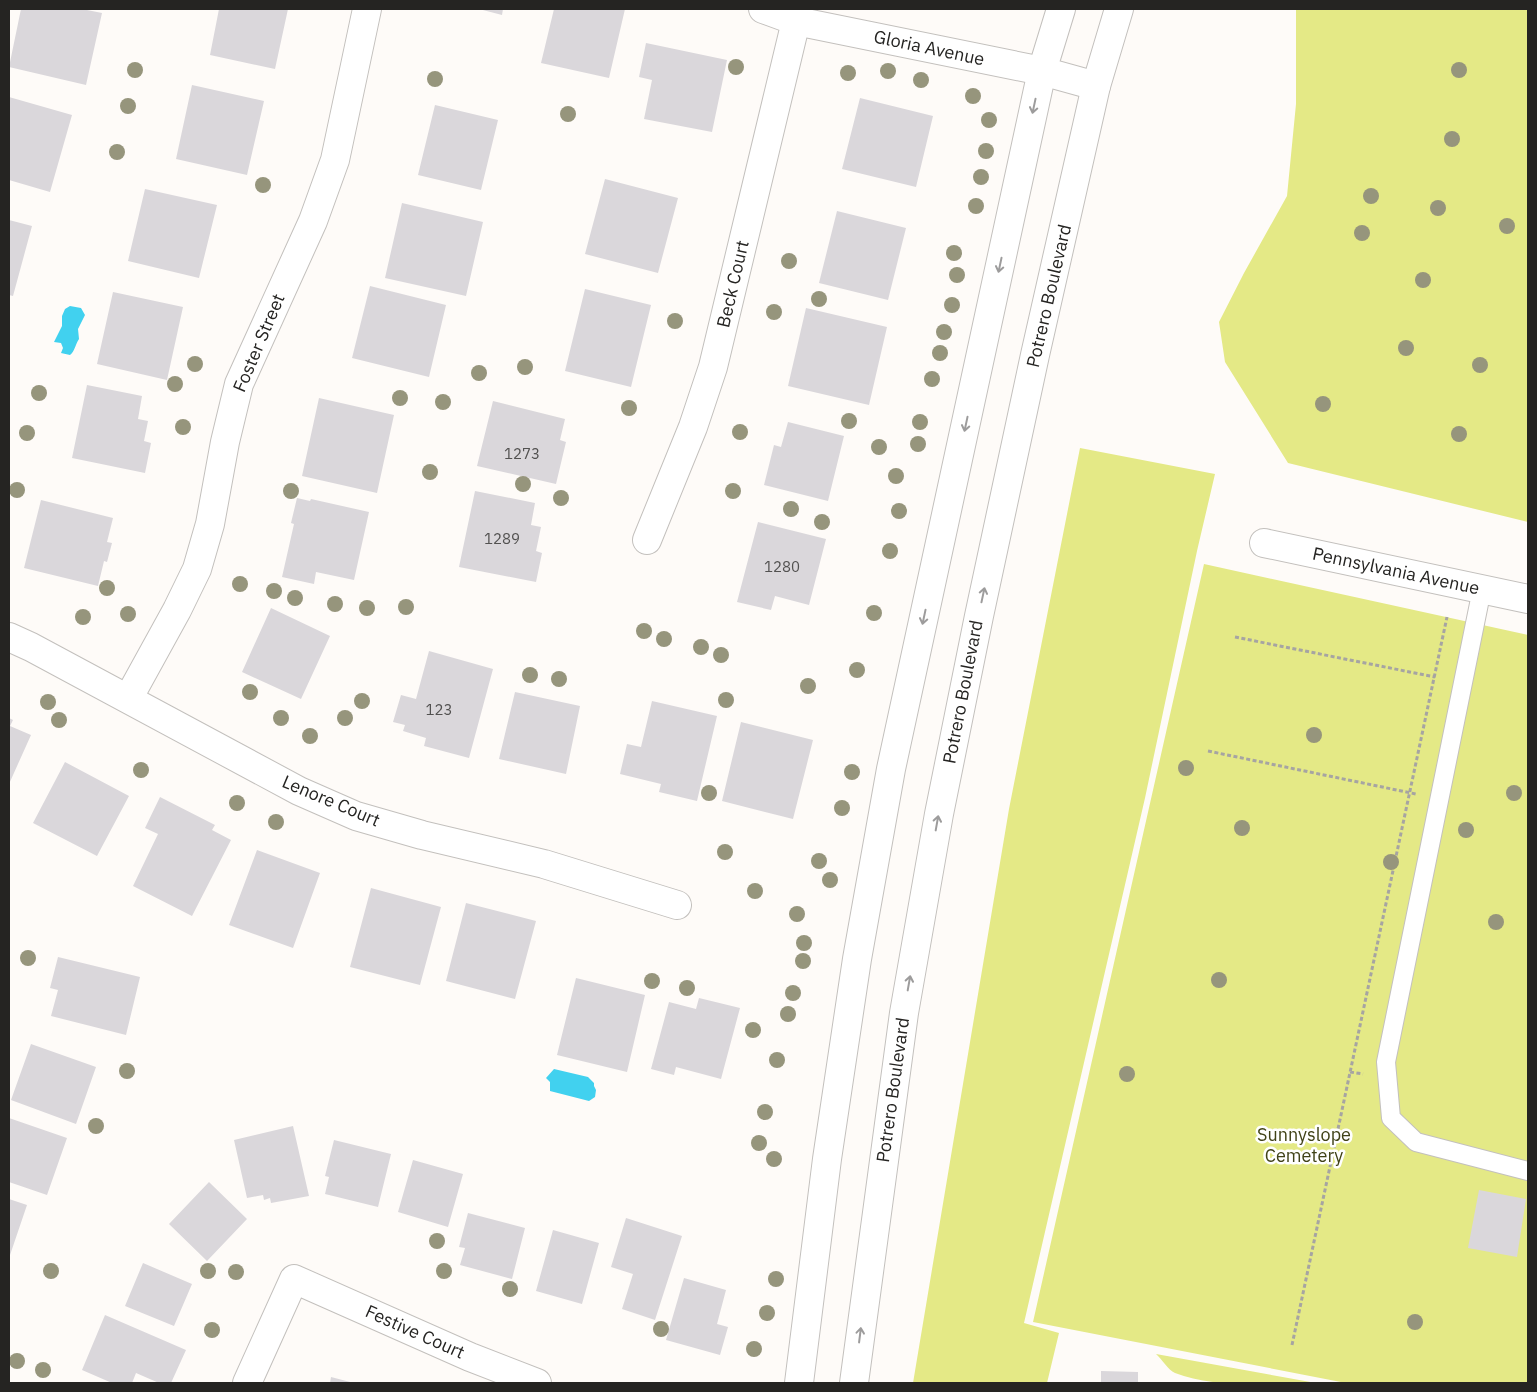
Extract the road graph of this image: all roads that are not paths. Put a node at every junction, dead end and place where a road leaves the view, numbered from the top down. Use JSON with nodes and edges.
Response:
{"nodes":[{"id":1,"x":367,"y":9,"type":"edge"},
{"id":2,"x":763,"y":9,"type":"edge"},
{"id":3,"x":1061,"y":9,"type":"edge"},
{"id":4,"x":1119,"y":9,"type":"edge"},
{"id":5,"x":796,"y":21,"type":"junction"},
{"id":6,"x":1042,"y":71,"type":"junction"},
{"id":7,"x":1096,"y":86,"type":"junction"},
{"id":8,"x":647,"y":540,"type":"dead end"},
{"id":9,"x":1264,"y":544,"type":"dead end"},
{"id":10,"x":1482,"y":589,"type":"junction"},
{"id":11,"x":1528,"y":599,"type":"edge"},
{"id":12,"x":9,"y":637,"type":"edge"},
{"id":13,"x":128,"y":699,"type":"junction"},
{"id":14,"x":677,"y":905,"type":"dead end"},
{"id":15,"x":1528,"y":1171,"type":"edge"},
{"id":16,"x":248,"y":1383,"type":"edge"},
{"id":17,"x":537,"y":1383,"type":"edge"},
{"id":18,"x":799,"y":1383,"type":"edge"},
{"id":19,"x":854,"y":1383,"type":"edge"}],
"edges":[{"from":1,"to":13,"type":"street","name":"Foster Street"},
{"from":2,"to":5,"type":"street","name":"Gloria Avenue"},
{"from":3,"to":6,"type":"street"},
{"from":4,"to":7,"type":"street","name":"Potrero Boulevard"},
{"from":5,"to":6,"type":"street","name":"Gloria Avenue"},
{"from":5,"to":8,"type":"street","name":"Beck Court"},
{"from":6,"to":7,"type":"street","name":"Gloria Avenue"},
{"from":6,"to":18,"type":"street","one_way":true},
{"from":19,"to":7,"type":"street","name":"Potrero Boulevard","one_way":true},
{"from":9,"to":10,"type":"street","name":"Pennsylvania Avenue"},
{"from":10,"to":11,"type":"street","name":"Pennsylvania Avenue"},
{"from":10,"to":15,"type":"lane"},
{"from":12,"to":13,"type":"street","name":"Lenore Court"},
{"from":13,"to":14,"type":"street","name":"Lenore Court"},
{"from":16,"to":17,"type":"street","name":"Festive Court"}]}
